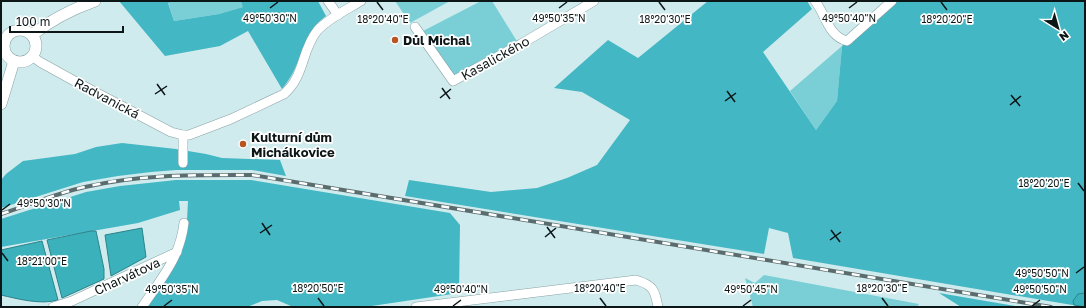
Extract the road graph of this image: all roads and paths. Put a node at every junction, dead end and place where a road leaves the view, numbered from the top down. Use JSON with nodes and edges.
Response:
{"nodes":[{"id":1,"x":95,"y":1,"type":"edge"},
{"id":2,"x":328,"y":1,"type":"edge"},
{"id":3,"x":361,"y":1,"type":"edge"},
{"id":4,"x":594,"y":1,"type":"edge"},
{"id":5,"x":815,"y":1,"type":"edge"},
{"id":6,"x":892,"y":1,"type":"edge"},
{"id":7,"x":338,"y":15,"type":"junction"},
{"id":8,"x":415,"y":27,"type":"dead end"},
{"id":9,"x":32,"y":35,"type":"junction"},
{"id":10,"x":3,"y":39,"type":"edge"},
{"id":11,"x":32,"y":56,"type":"junction"},
{"id":12,"x":14,"y":61,"type":"junction"},
{"id":13,"x":1,"y":104,"type":"edge"},
{"id":14,"x":183,"y":135,"type":"junction"},
{"id":15,"x":183,"y":163,"type":"dead end"},
{"id":16,"x":184,"y":223,"type":"dead end"},
{"id":17,"x":177,"y":252,"type":"junction"},
{"id":18,"x":53,"y":307,"type":"edge"},
{"id":19,"x":142,"y":307,"type":"edge"},
{"id":20,"x":416,"y":307,"type":"edge"},
{"id":21,"x":658,"y":307,"type":"edge"}],
"edges":[{"from":1,"to":9,"type":"street"},
{"from":2,"to":7,"type":"street"},
{"from":3,"to":7,"type":"street"},
{"from":4,"to":8,"type":"street","name":"Kasalického"},
{"from":5,"to":6,"type":"street"},
{"from":7,"to":14,"type":"street"},
{"from":9,"to":10,"type":"street"},
{"from":9,"to":11,"type":"street"},
{"from":10,"to":12,"type":"street"},
{"from":11,"to":12,"type":"street"},
{"from":11,"to":14,"type":"street","name":"Radvanická"},
{"from":12,"to":13,"type":"street"},
{"from":14,"to":15,"type":"street"},
{"from":16,"to":17,"type":"street"},
{"from":17,"to":18,"type":"street","name":"Charvátova"},
{"from":17,"to":19,"type":"street"},
{"from":20,"to":21,"type":"street"}]}
